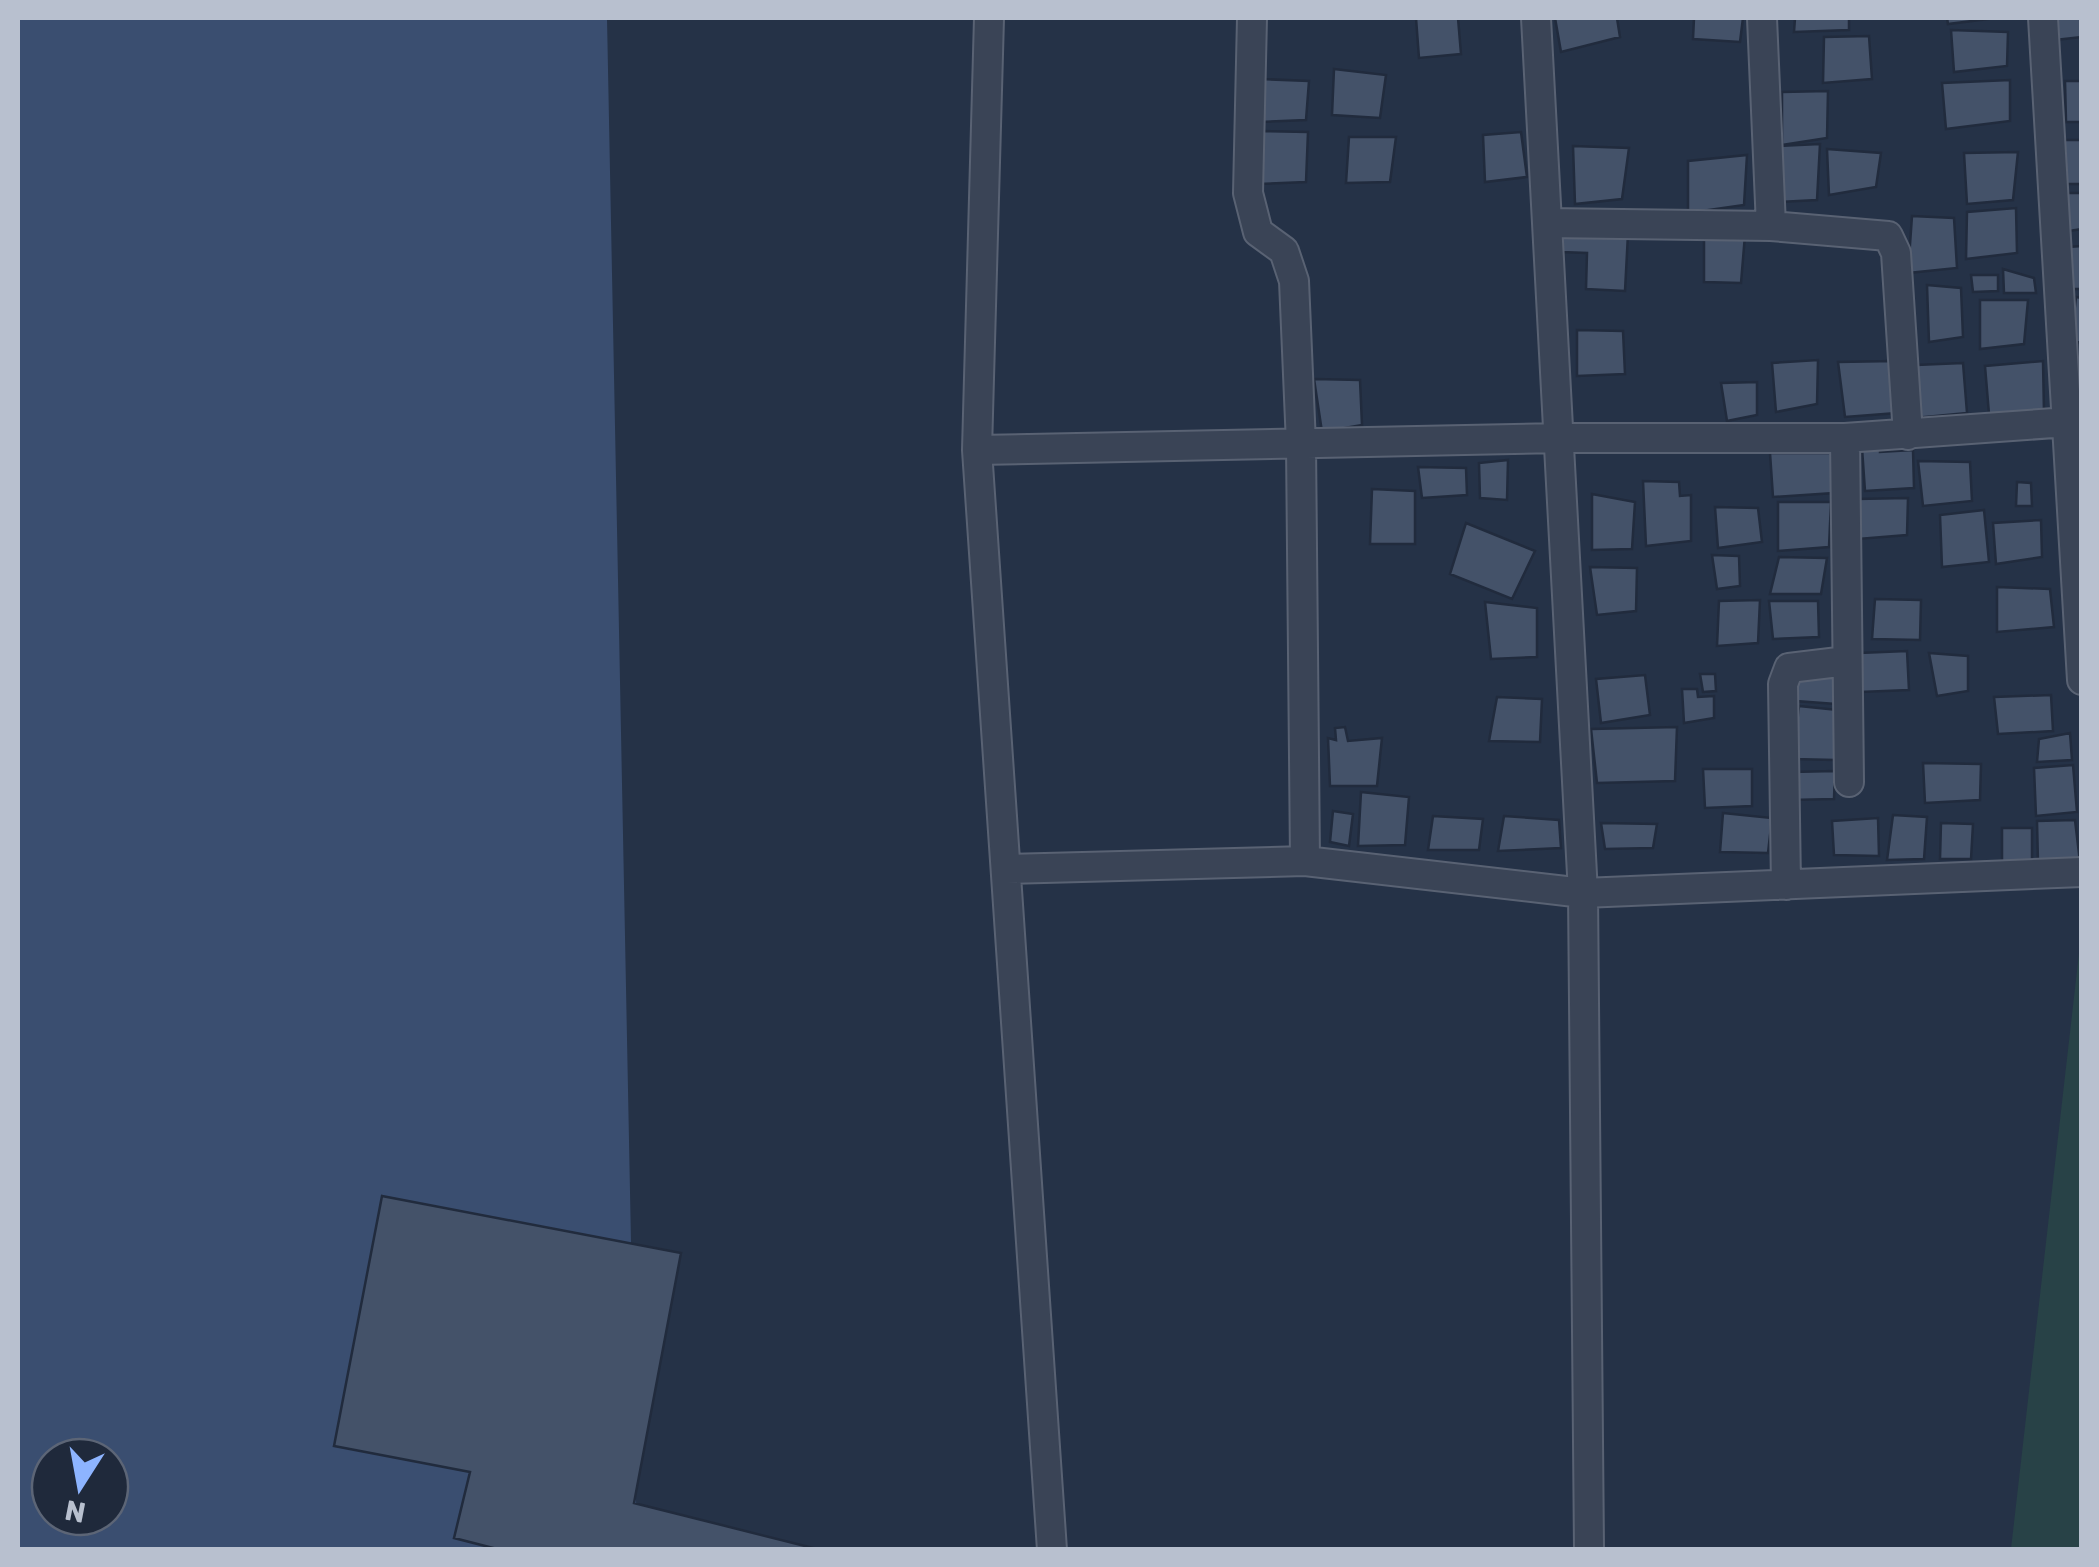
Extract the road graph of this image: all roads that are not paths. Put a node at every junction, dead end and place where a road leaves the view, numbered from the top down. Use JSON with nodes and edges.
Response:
{"nodes":[{"id":1,"x":990,"y":18,"type":"edge"},
{"id":2,"x":1252,"y":18,"type":"edge"},
{"id":3,"x":1536,"y":18,"type":"edge"},
{"id":4,"x":1762,"y":18,"type":"edge"},
{"id":5,"x":2043,"y":18,"type":"edge"},
{"id":6,"x":1548,"y":223,"type":"junction"},
{"id":7,"x":1771,"y":226,"type":"junction"},
{"id":8,"x":2075,"y":421,"type":"edge"},
{"id":9,"x":1908,"y":435,"type":"junction"},
{"id":10,"x":1560,"y":438,"type":"junction"},
{"id":11,"x":1845,"y":438,"type":"junction"},
{"id":12,"x":1301,"y":444,"type":"junction"},
{"id":13,"x":977,"y":450,"type":"junction"},
{"id":14,"x":1848,"y":661,"type":"junction"},
{"id":15,"x":2082,"y":680,"type":"edge"},
{"id":16,"x":1849,"y":782,"type":"dead end"},
{"id":17,"x":1305,"y":861,"type":"junction"},
{"id":18,"x":1006,"y":869,"type":"junction"},
{"id":19,"x":2082,"y":872,"type":"edge"},
{"id":20,"x":1786,"y":885,"type":"junction"},
{"id":21,"x":1583,"y":894,"type":"junction"},
{"id":22,"x":1052,"y":1550,"type":"edge"},
{"id":23,"x":1589,"y":1550,"type":"edge"}],
"edges":[{"from":1,"to":13,"type":"street"},
{"from":2,"to":12,"type":"street"},
{"from":3,"to":6,"type":"street"},
{"from":4,"to":7,"type":"street"},
{"from":5,"to":8,"type":"street"},
{"from":6,"to":7,"type":"street"},
{"from":6,"to":10,"type":"street"},
{"from":7,"to":9,"type":"street"},
{"from":8,"to":9,"type":"street"},
{"from":8,"to":15,"type":"street"},
{"from":9,"to":11,"type":"street"},
{"from":10,"to":11,"type":"street"},
{"from":10,"to":12,"type":"street"},
{"from":10,"to":21,"type":"street"},
{"from":11,"to":14,"type":"street"},
{"from":12,"to":13,"type":"street"},
{"from":12,"to":17,"type":"street"},
{"from":13,"to":18,"type":"street"},
{"from":14,"to":16,"type":"street"},
{"from":14,"to":20,"type":"street"},
{"from":17,"to":18,"type":"street"},
{"from":17,"to":21,"type":"street"},
{"from":18,"to":22,"type":"street"},
{"from":19,"to":20,"type":"street"},
{"from":20,"to":21,"type":"street"},
{"from":21,"to":23,"type":"street"}]}
